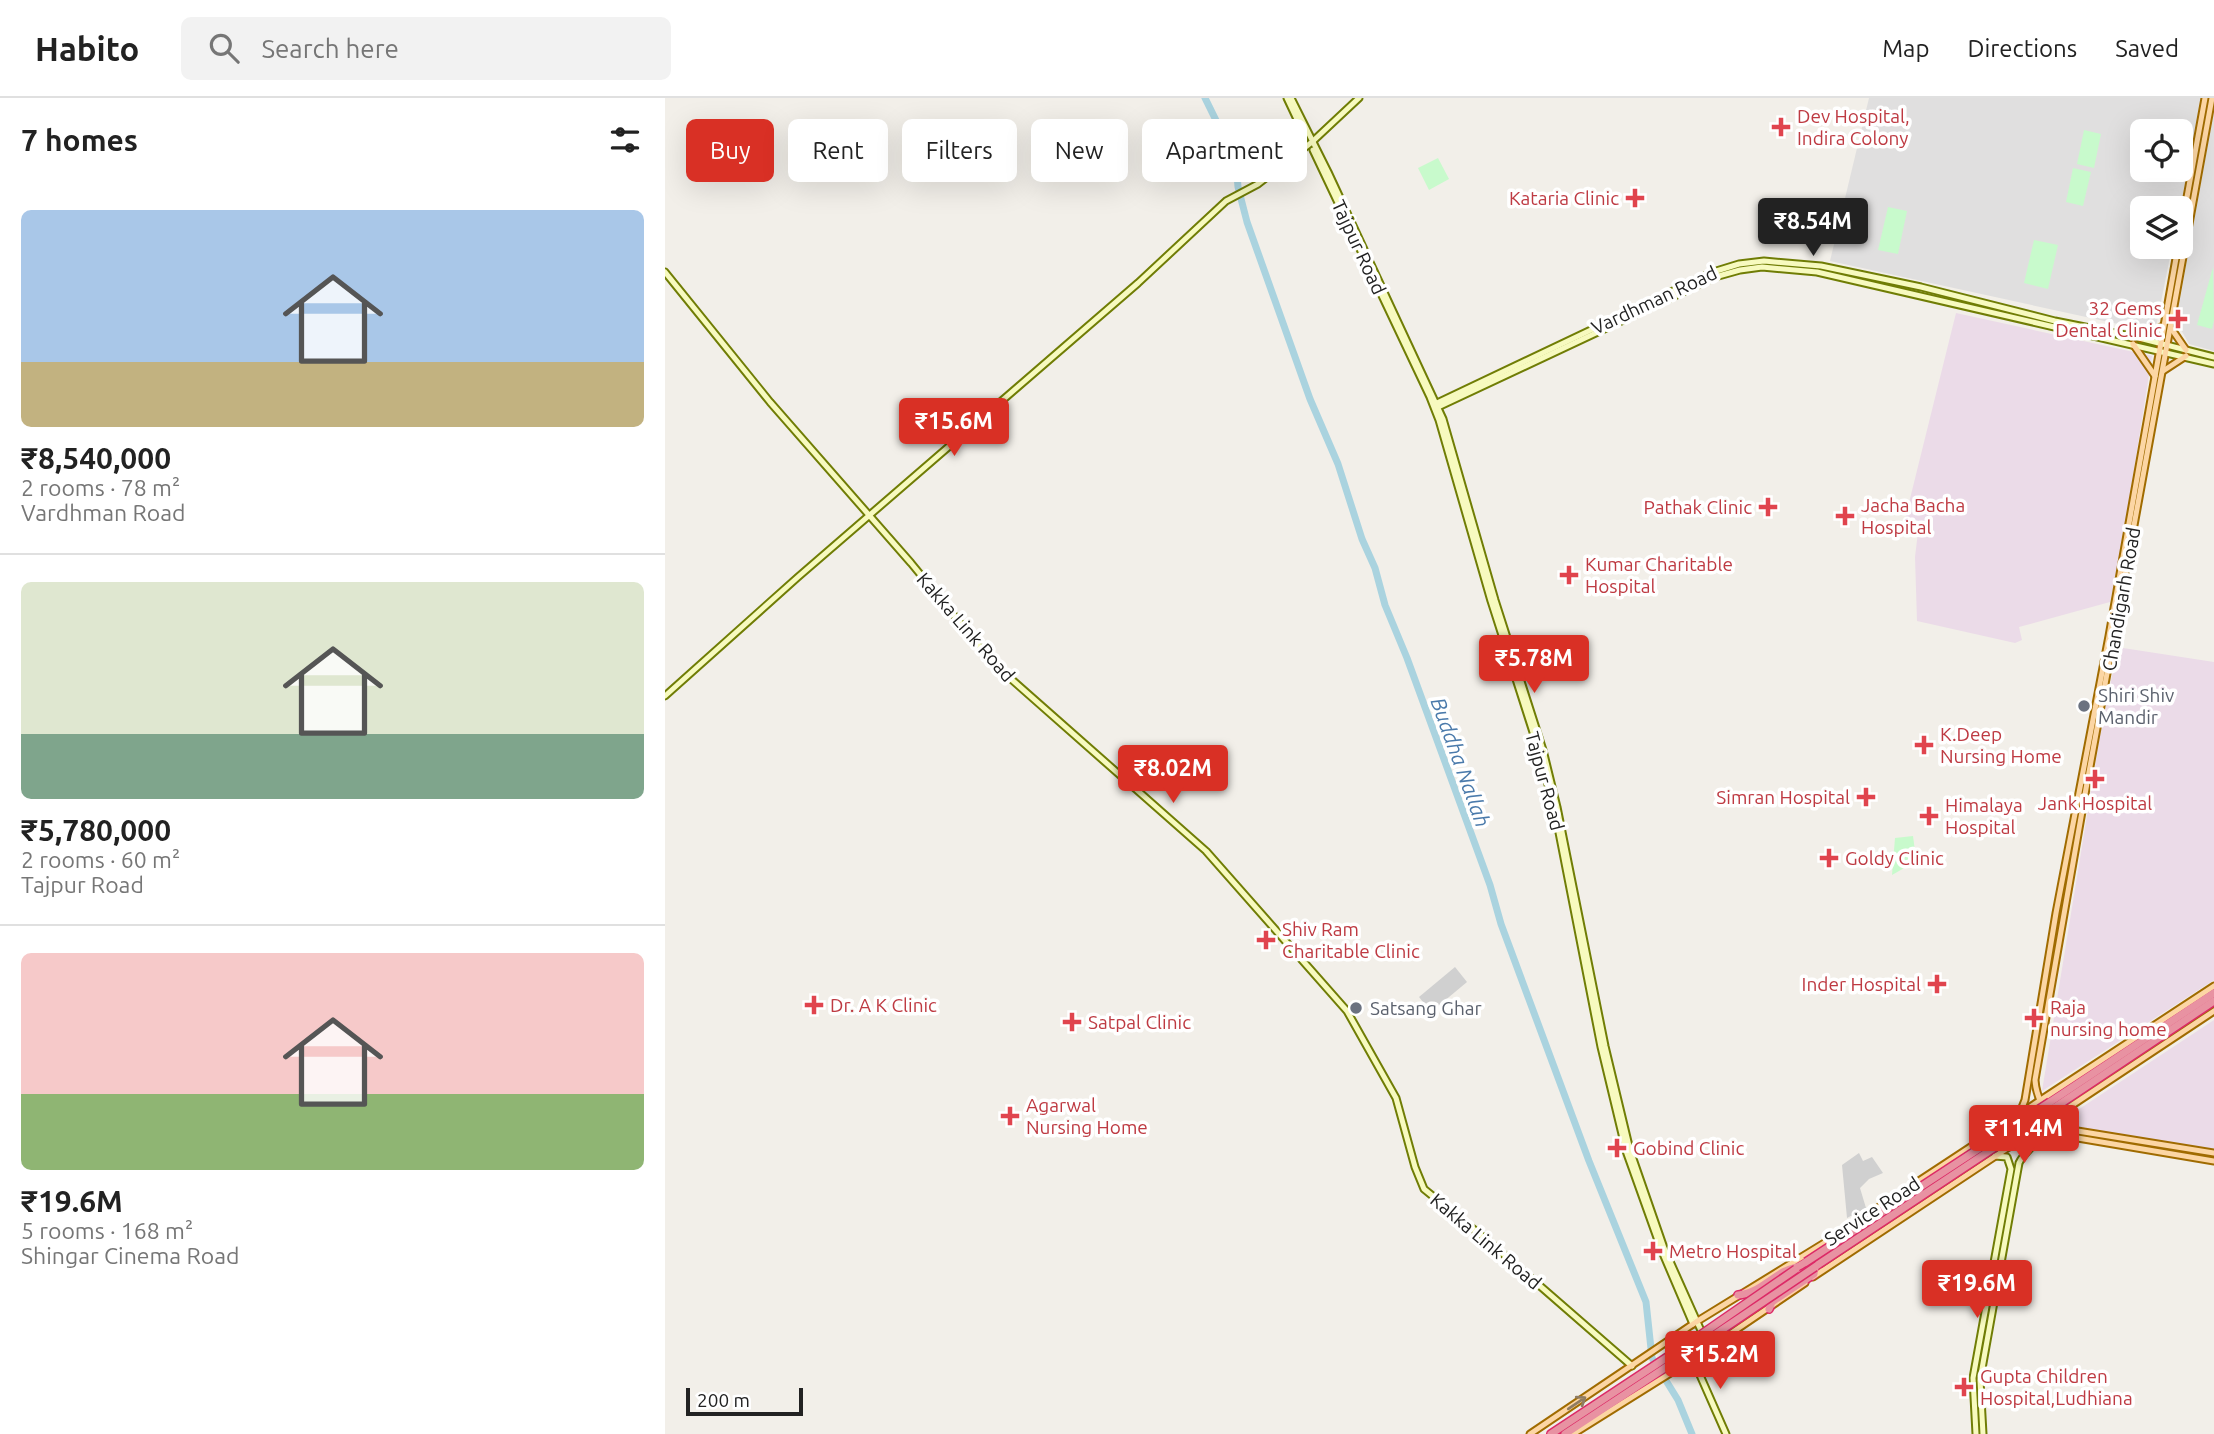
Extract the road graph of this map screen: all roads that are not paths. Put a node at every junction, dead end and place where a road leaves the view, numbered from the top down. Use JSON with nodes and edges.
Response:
{"nodes":[{"id":1,"x":1289,"y":98,"type":"edge"},
{"id":2,"x":1359,"y":98,"type":"edge"},
{"id":3,"x":2205,"y":98,"type":"edge"},
{"id":4,"x":2213,"y":98,"type":"edge"},
{"id":5,"x":1311,"y":143,"type":"junction"},
{"id":6,"x":2187,"y":196,"type":"edge"},
{"id":7,"x":2176,"y":259,"type":"edge"},
{"id":8,"x":665,"y":272,"type":"edge"},
{"id":9,"x":2163,"y":326,"type":"junction"},
{"id":10,"x":2171,"y":328,"type":"junction"},
{"id":11,"x":2141,"y":338,"type":"junction"},
{"id":12,"x":2133,"y":344,"type":"junction"},
{"id":13,"x":2164,"y":347,"type":"junction"},
{"id":14,"x":2186,"y":353,"type":"junction"},
{"id":15,"x":2214,"y":357,"type":"edge"},
{"id":16,"x":2214,"y":364,"type":"edge"},
{"id":17,"x":2163,"y":371,"type":"junction"},
{"id":18,"x":2155,"y":376,"type":"junction"},
{"id":19,"x":1436,"y":405,"type":"junction"},
{"id":20,"x":870,"y":515,"type":"junction"},
{"id":21,"x":665,"y":696,"type":"edge"},
{"id":22,"x":2214,"y":986,"type":"edge"},
{"id":23,"x":2214,"y":993,"type":"edge"},
{"id":24,"x":2214,"y":1001,"type":"edge"},
{"id":25,"x":2214,"y":1010,"type":"edge"},
{"id":26,"x":2040,"y":1100,"type":"junction"},
{"id":27,"x":2052,"y":1105,"type":"junction"},
{"id":28,"x":2013,"y":1118,"type":"junction"},
{"id":29,"x":2051,"y":1120,"type":"junction"},
{"id":30,"x":2044,"y":1124,"type":"junction"},
{"id":31,"x":2042,"y":1135,"type":"junction"},
{"id":32,"x":2021,"y":1138,"type":"junction"},
{"id":33,"x":2214,"y":1153,"type":"edge"},
{"id":34,"x":1995,"y":1156,"type":"junction"},
{"id":35,"x":2214,"y":1161,"type":"edge"},
{"id":36,"x":1815,"y":1267,"type":"junction"},
{"id":37,"x":1796,"y":1269,"type":"junction"},
{"id":38,"x":1738,"y":1296,"type":"junction"},
{"id":39,"x":1769,"y":1310,"type":"junction"},
{"id":40,"x":1695,"y":1323,"type":"junction"},
{"id":41,"x":1681,"y":1333,"type":"junction"},
{"id":42,"x":1709,"y":1349,"type":"junction"},
{"id":43,"x":1693,"y":1359,"type":"junction"},
{"id":44,"x":1632,"y":1366,"type":"junction"},
{"id":45,"x":1631,"y":1386,"type":"junction"},
{"id":46,"x":1529,"y":1434,"type":"edge"},
{"id":47,"x":1551,"y":1434,"type":"edge"},
{"id":48,"x":1565,"y":1434,"type":"edge"},
{"id":49,"x":1573,"y":1434,"type":"edge"},
{"id":50,"x":1726,"y":1434,"type":"edge"},
{"id":51,"x":1976,"y":1434,"type":"edge"},
{"id":52,"x":1983,"y":1434,"type":"edge"}],
"edges":[{"from":1,"to":5,"type":"street","name":"Tajpur Road"},
{"from":2,"to":5,"type":"street"},
{"from":3,"to":6,"type":"main road"},
{"from":4,"to":10,"type":"main road","name":"Chandigarh Road"},
{"from":5,"to":19,"type":"street","name":"Tajpur Road"},
{"from":5,"to":20,"type":"street"},
{"from":7,"to":9,"type":"main road","name":"Chandigarh Road"},
{"from":8,"to":20,"type":"street","name":"Kakka Link Road"},
{"from":9,"to":11,"type":"main road"},
{"from":9,"to":13,"type":"main road","name":"Chandigarh Road"},
{"from":10,"to":13,"type":"main road","name":"Chandigarh Road"},
{"from":10,"to":14,"type":"main road"},
{"from":11,"to":13,"type":"street","name":"Vardhman Road"},
{"from":11,"to":19,"type":"street","name":"Vardhman Road"},
{"from":12,"to":13,"type":"street","name":"Vardhman Road"},
{"from":12,"to":18,"type":"main road"},
{"from":12,"to":19,"type":"street","name":"Vardhman Road"},
{"from":13,"to":14,"type":"street","name":"Vardhman Road"},
{"from":13,"to":17,"type":"main road","name":"Chandigarh Road"},
{"from":13,"to":18,"type":"main road","name":"Chandigarh Road"},
{"from":14,"to":15,"type":"street","name":"Vardhman Road"},
{"from":14,"to":16,"type":"street","name":"Vardhman Road"},
{"from":14,"to":17,"type":"main road"},
{"from":17,"to":26,"type":"main road","name":"Chandigarh Road"},
{"from":18,"to":28,"type":"main road","name":"Chandigarh Road"},
{"from":19,"to":40,"type":"street","name":"Tajpur Road"},
{"from":20,"to":21,"type":"street"},
{"from":20,"to":44,"type":"street","name":"Kakka Link Road"},
{"from":22,"to":26,"type":"main road","name":"Service Road"},
{"from":23,"to":27,"type":"highway"},
{"from":24,"to":27,"type":"highway"},
{"from":25,"to":29,"type":"main road","name":"Service Road"},
{"from":26,"to":28,"type":"main road","name":"Service Road"},
{"from":26,"to":29,"type":"main road"},
{"from":27,"to":36,"type":"highway","bridge":true},
{"from":27,"to":37,"type":"highway","bridge":true},
{"from":28,"to":32,"type":"main road"},
{"from":28,"to":38,"type":"main road","name":"Service Road"},
{"from":29,"to":30,"type":"main road","name":"Service Road"},
{"from":29,"to":33,"type":"main road"},
{"from":30,"to":31,"type":"street"},
{"from":30,"to":32,"type":"main road","name":"Service Road"},
{"from":31,"to":32,"type":"main road"},
{"from":31,"to":35,"type":"main road"},
{"from":31,"to":52,"type":"street"},
{"from":32,"to":34,"type":"main road","name":"Service Road"},
{"from":34,"to":39,"type":"main road","name":"Service Road"},
{"from":34,"to":51,"type":"street"},
{"from":36,"to":39,"type":"highway","bridge":true},
{"from":36,"to":45,"type":"highway","bridge":true},
{"from":37,"to":38,"type":"highway","bridge":true},
{"from":37,"to":45,"type":"highway","bridge":true},
{"from":38,"to":40,"type":"main road","name":"Service Road"},
{"from":39,"to":42,"type":"main road","name":"Service Road"},
{"from":40,"to":41,"type":"main road","name":"Service Road"},
{"from":40,"to":42,"type":"street","name":"Tajpur Road"},
{"from":41,"to":43,"type":"street"},
{"from":41,"to":44,"type":"main road","name":"Service Road"},
{"from":42,"to":43,"type":"main road","name":"Service Road"},
{"from":43,"to":49,"type":"main road","name":"Service Road"},
{"from":43,"to":50,"type":"street"},
{"from":46,"to":44,"type":"main road","name":"Service Road","one_way":true},
{"from":45,"to":47,"type":"highway"},
{"from":45,"to":48,"type":"highway"}]}
